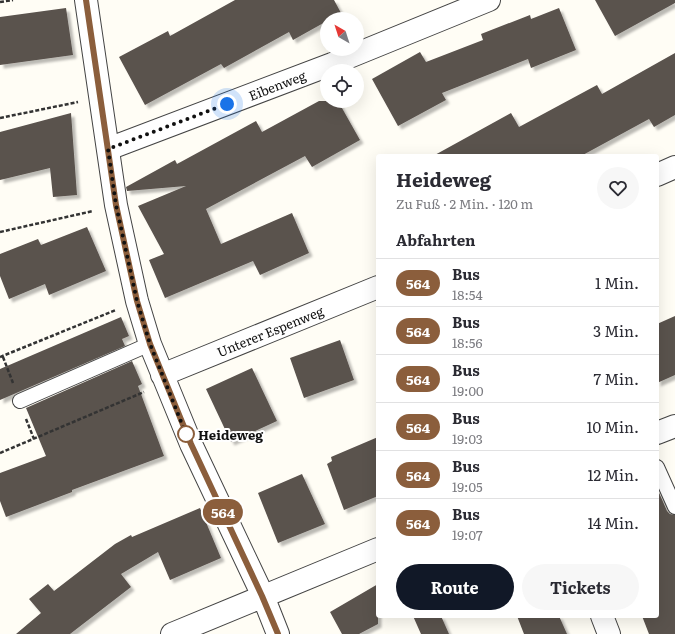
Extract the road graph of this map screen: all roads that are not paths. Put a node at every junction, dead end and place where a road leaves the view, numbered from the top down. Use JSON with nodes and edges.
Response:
{"nodes":[{"id":1,"x":86,"y":0,"type":"edge"},
{"id":2,"x":489,"y":0,"type":"edge"},
{"id":3,"x":108,"y":149,"type":"junction"},
{"id":4,"x":675,"y":167,"type":"edge"},
{"id":5,"x":659,"y":174,"type":"edge"},
{"id":6,"x":376,"y":288,"type":"edge"},
{"id":7,"x":150,"y":344,"type":"junction"},
{"id":8,"x":163,"y":379,"type":"junction"},
{"id":9,"x":20,"y":401,"type":"dead end"},
{"id":10,"x":675,"y":426,"type":"edge"},
{"id":11,"x":659,"y":432,"type":"edge"},
{"id":12,"x":659,"y":472,"type":"edge"},
{"id":13,"x":675,"y":508,"type":"edge"},
{"id":14,"x":376,"y":550,"type":"edge"},
{"id":15,"x":262,"y":596,"type":"junction"},
{"id":16,"x":603,"y":618,"type":"edge"},
{"id":17,"x":172,"y":634,"type":"edge"},
{"id":18,"x":278,"y":634,"type":"edge"},
{"id":19,"x":609,"y":634,"type":"edge"}],
"edges":[{"from":1,"to":3,"type":"street"},
{"from":2,"to":3,"type":"street","name":"Eibenweg"},
{"from":3,"to":7,"type":"street"},
{"from":4,"to":5,"type":"street"},
{"from":6,"to":8,"type":"street","name":"Unterer Espenweg"},
{"from":7,"to":8,"type":"street"},
{"from":7,"to":9,"type":"lane"},
{"from":8,"to":15,"type":"street"},
{"from":10,"to":11,"type":"street"},
{"from":12,"to":13,"type":"lane"},
{"from":14,"to":15,"type":"street"},
{"from":15,"to":17,"type":"street"},
{"from":15,"to":18,"type":"street"},
{"from":16,"to":19,"type":"street"}]}
